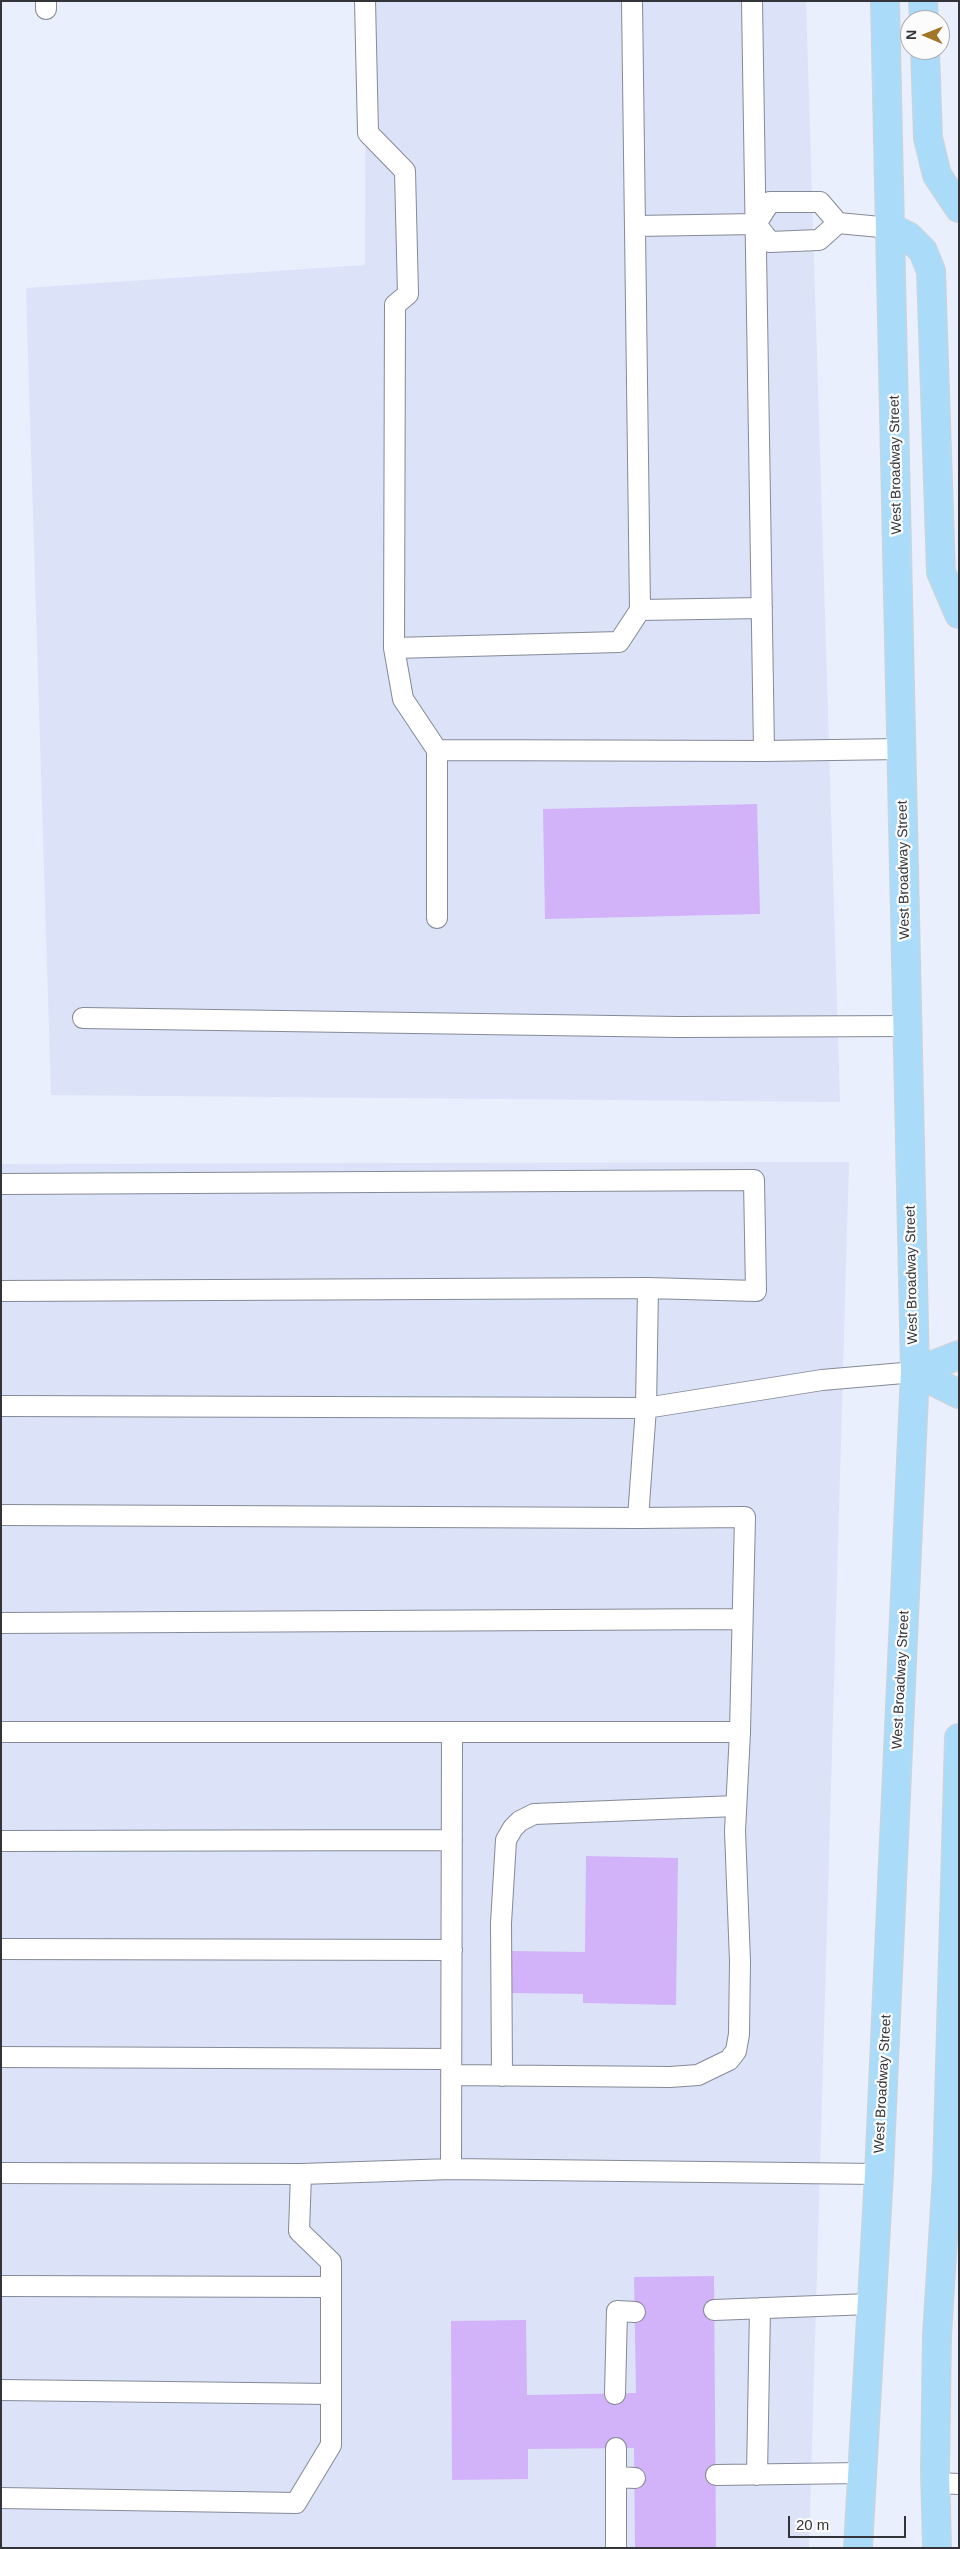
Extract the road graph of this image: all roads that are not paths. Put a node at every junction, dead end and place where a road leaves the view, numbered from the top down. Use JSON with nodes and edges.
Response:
{"nodes":[{"id":1,"x":365,"y":1,"type":"edge"},
{"id":2,"x":632,"y":1,"type":"edge"},
{"id":3,"x":752,"y":1,"type":"edge"},
{"id":4,"x":885,"y":1,"type":"edge"},
{"id":5,"x":925,"y":60,"type":"edge"},
{"id":6,"x":959,"y":208,"type":"edge"},
{"id":7,"x":838,"y":223,"type":"junction"},
{"id":8,"x":756,"y":224,"type":"junction"},
{"id":9,"x":636,"y":226,"type":"junction"},
{"id":10,"x":891,"y":228,"type":"junction"},
{"id":11,"x":762,"y":608,"type":"junction"},
{"id":12,"x":640,"y":610,"type":"junction"},
{"id":13,"x":959,"y":614,"type":"edge"},
{"id":14,"x":394,"y":648,"type":"junction"},
{"id":15,"x":901,"y":749,"type":"junction"},
{"id":16,"x":437,"y":750,"type":"junction"},
{"id":17,"x":764,"y":751,"type":"junction"},
{"id":18,"x":437,"y":918,"type":"dead end"},
{"id":19,"x":83,"y":1018,"type":"dead end"},
{"id":20,"x":908,"y":1026,"type":"junction"},
{"id":21,"x":1,"y":1184,"type":"edge"},
{"id":22,"x":648,"y":1288,"type":"junction"},
{"id":23,"x":1,"y":1292,"type":"edge"},
{"id":24,"x":959,"y":1355,"type":"edge"},
{"id":25,"x":914,"y":1372,"type":"junction"},
{"id":26,"x":959,"y":1394,"type":"edge"},
{"id":27,"x":1,"y":1406,"type":"edge"},
{"id":28,"x":646,"y":1408,"type":"junction"},
{"id":29,"x":1,"y":1515,"type":"edge"},
{"id":30,"x":638,"y":1518,"type":"junction"},
{"id":31,"x":742,"y":1619,"type":"junction"},
{"id":32,"x":1,"y":1623,"type":"edge"},
{"id":33,"x":1,"y":1732,"type":"edge"},
{"id":34,"x":452,"y":1732,"type":"junction"},
{"id":35,"x":740,"y":1732,"type":"junction"},
{"id":36,"x":959,"y":1738,"type":"edge"},
{"id":37,"x":736,"y":1806,"type":"junction"},
{"id":38,"x":1,"y":1840,"type":"edge"},
{"id":39,"x":452,"y":1840,"type":"junction"},
{"id":40,"x":1,"y":1950,"type":"edge"},
{"id":41,"x":452,"y":1950,"type":"junction"},
{"id":42,"x":1,"y":2057,"type":"edge"},
{"id":43,"x":451,"y":2067,"type":"junction"},
{"id":44,"x":502,"y":2076,"type":"junction"},
{"id":45,"x":451,"y":2169,"type":"junction"},
{"id":46,"x":1,"y":2173,"type":"edge"},
{"id":47,"x":301,"y":2174,"type":"junction"},
{"id":48,"x":879,"y":2174,"type":"junction"},
{"id":49,"x":951,"y":2223,"type":"edge"},
{"id":50,"x":1,"y":2286,"type":"edge"},
{"id":51,"x":331,"y":2287,"type":"junction"},
{"id":52,"x":870,"y":2304,"type":"junction"},
{"id":53,"x":760,"y":2308,"type":"junction"},
{"id":54,"x":714,"y":2310,"type":"dead end"},
{"id":55,"x":635,"y":2312,"type":"dead end"},
{"id":56,"x":1,"y":2390,"type":"edge"},
{"id":57,"x":331,"y":2394,"type":"junction"},
{"id":58,"x":615,"y":2394,"type":"dead end"},
{"id":59,"x":616,"y":2448,"type":"dead end"},
{"id":60,"x":861,"y":2473,"type":"junction"},
{"id":61,"x":757,"y":2474,"type":"junction"},
{"id":62,"x":716,"y":2475,"type":"dead end"},
{"id":63,"x":947,"y":2484,"type":"edge"},
{"id":64,"x":1,"y":2498,"type":"edge"},
{"id":65,"x":616,"y":2548,"type":"edge"},
{"id":66,"x":858,"y":2548,"type":"edge"},
{"id":67,"x":937,"y":2548,"type":"edge"}],
"edges":[{"from":1,"to":14,"type":"lane"},
{"from":2,"to":9,"type":"lane"},
{"from":3,"to":8,"type":"lane"},
{"from":4,"to":10,"type":"main road","name":"West Broadway Street"},
{"from":5,"to":6,"type":"main road"},
{"from":7,"to":8,"type":"lane"},
{"from":7,"to":8,"type":"lane"},
{"from":7,"to":10,"type":"lane"},
{"from":8,"to":9,"type":"lane"},
{"from":8,"to":11,"type":"lane"},
{"from":9,"to":12,"type":"lane"},
{"from":10,"to":13,"type":"main road"},
{"from":10,"to":15,"type":"main road","name":"West Broadway Street"},
{"from":11,"to":12,"type":"lane"},
{"from":11,"to":17,"type":"lane"},
{"from":12,"to":14,"type":"lane"},
{"from":14,"to":16,"type":"lane"},
{"from":15,"to":17,"type":"lane"},
{"from":15,"to":20,"type":"main road","name":"West Broadway Street"},
{"from":16,"to":17,"type":"lane"},
{"from":16,"to":18,"type":"lane"},
{"from":19,"to":20,"type":"lane"},
{"from":20,"to":25,"type":"main road","name":"West Broadway Street"},
{"from":21,"to":22,"type":"lane"},
{"from":22,"to":23,"type":"lane"},
{"from":22,"to":28,"type":"lane"},
{"from":24,"to":25,"type":"main road"},
{"from":25,"to":26,"type":"main road"},
{"from":25,"to":28,"type":"lane"},
{"from":25,"to":48,"type":"main road","name":"West Broadway Street"},
{"from":27,"to":28,"type":"lane"},
{"from":28,"to":30,"type":"lane"},
{"from":29,"to":30,"type":"lane"},
{"from":30,"to":31,"type":"lane"},
{"from":31,"to":32,"type":"lane"},
{"from":31,"to":35,"type":"lane"},
{"from":33,"to":34,"type":"lane"},
{"from":34,"to":35,"type":"lane"},
{"from":34,"to":39,"type":"lane"},
{"from":35,"to":37,"type":"lane"},
{"from":36,"to":49,"type":"main road"},
{"from":37,"to":44,"type":"lane"},
{"from":37,"to":44,"type":"lane"},
{"from":38,"to":39,"type":"lane"},
{"from":39,"to":41,"type":"lane"},
{"from":40,"to":41,"type":"lane"},
{"from":41,"to":43,"type":"lane"},
{"from":42,"to":43,"type":"lane"},
{"from":43,"to":44,"type":"lane"},
{"from":43,"to":45,"type":"lane"},
{"from":45,"to":47,"type":"lane"},
{"from":45,"to":48,"type":"lane"},
{"from":46,"to":47,"type":"lane"},
{"from":47,"to":51,"type":"lane"},
{"from":48,"to":52,"type":"main road","name":"West Broadway Street"},
{"from":49,"to":63,"type":"main road"},
{"from":50,"to":51,"type":"lane"},
{"from":51,"to":57,"type":"lane"},
{"from":52,"to":53,"type":"lane"},
{"from":52,"to":60,"type":"main road","name":"West Broadway Street"},
{"from":53,"to":54,"type":"lane"},
{"from":53,"to":61,"type":"lane"},
{"from":55,"to":58,"type":"lane"},
{"from":56,"to":57,"type":"lane"},
{"from":57,"to":64,"type":"lane"},
{"from":59,"to":65,"type":"lane"},
{"from":60,"to":61,"type":"lane"},
{"from":60,"to":66,"type":"main road","name":"West Broadway Street"},
{"from":61,"to":62,"type":"lane"},
{"from":63,"to":67,"type":"main road"}]}
